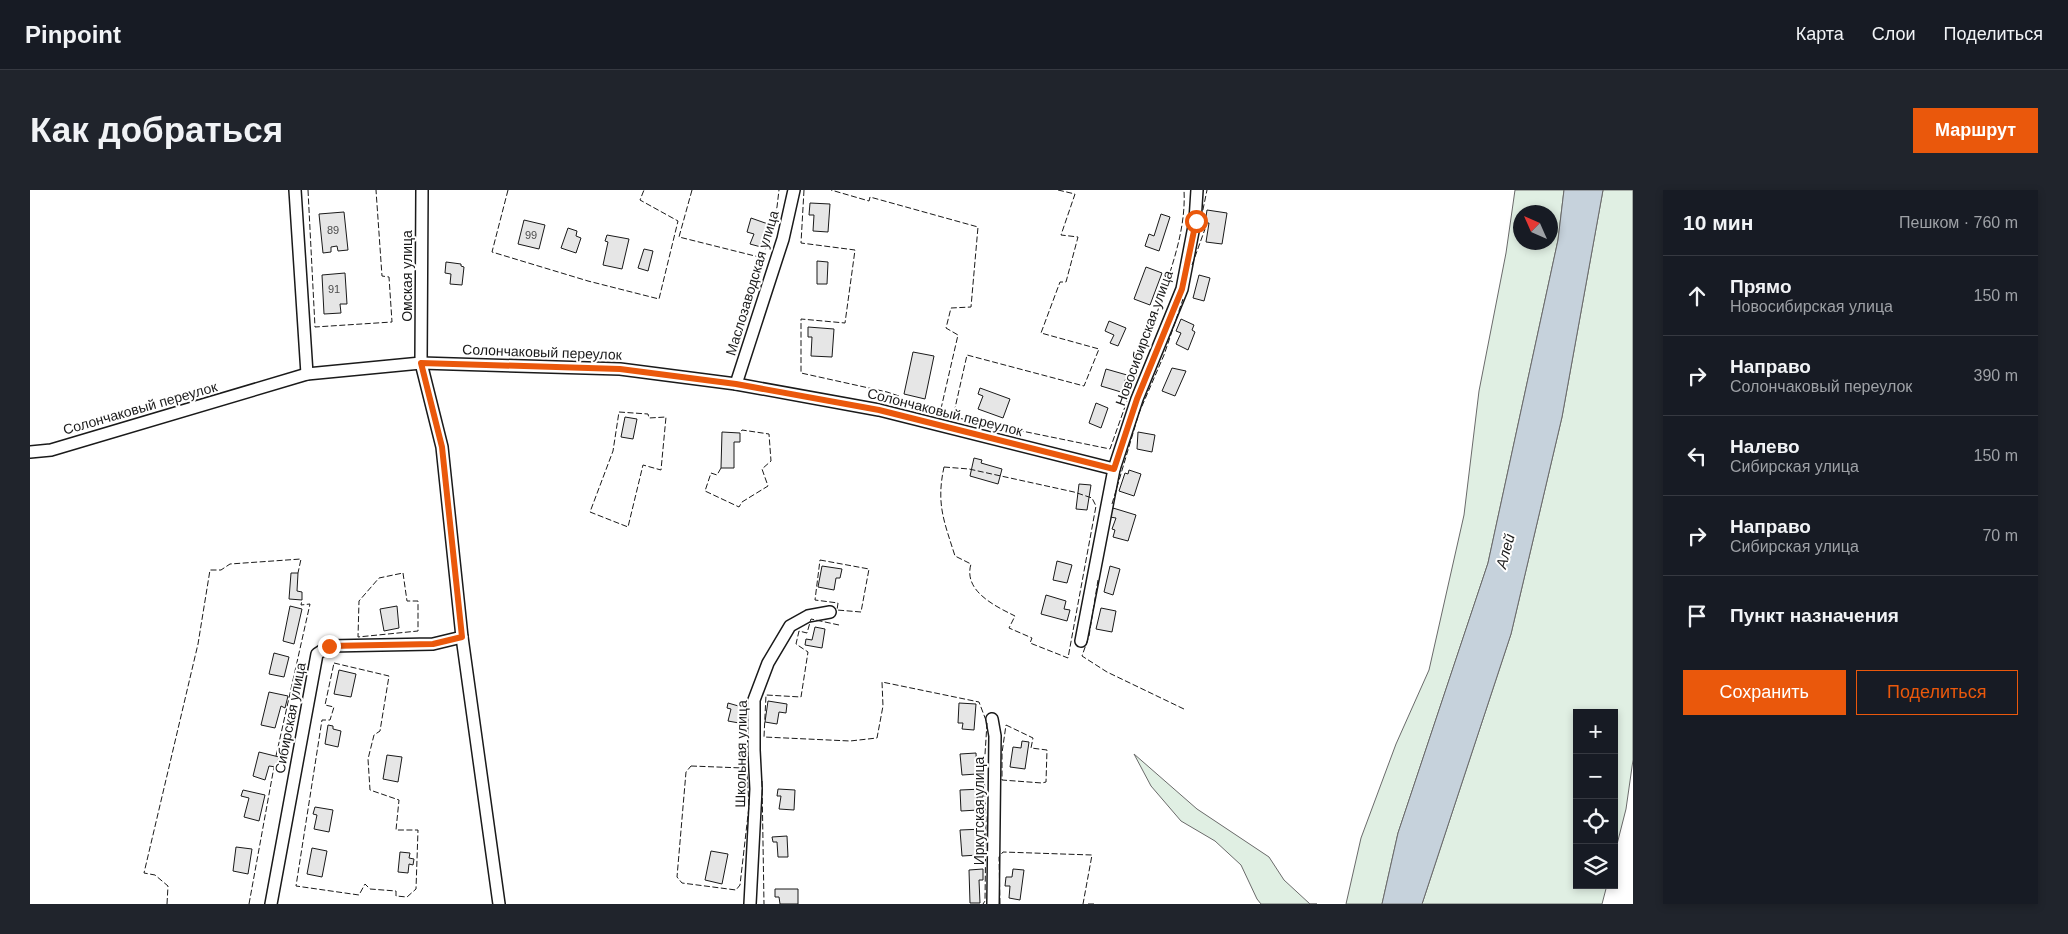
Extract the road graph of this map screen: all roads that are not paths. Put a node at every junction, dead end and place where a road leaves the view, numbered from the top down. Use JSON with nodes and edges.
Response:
{"nodes":[{"id":1,"x":295,"y":190,"type":"edge"},
{"id":2,"x":422,"y":190,"type":"edge"},
{"id":3,"x":794,"y":190,"type":"edge"},
{"id":4,"x":1197,"y":190,"type":"edge"},
{"id":5,"x":421,"y":363,"type":"junction"},
{"id":6,"x":307,"y":374,"type":"junction"},
{"id":7,"x":736,"y":384,"type":"junction"},
{"id":8,"x":30,"y":452,"type":"edge"},
{"id":9,"x":1114,"y":469,"type":"junction"},
{"id":10,"x":830,"y":612,"type":"dead end"},
{"id":11,"x":462,"y":637,"type":"junction"},
{"id":12,"x":1081,"y":641,"type":"dead end"},
{"id":13,"x":992,"y":719,"type":"dead end"},
{"id":14,"x":271,"y":904,"type":"edge"},
{"id":15,"x":499,"y":904,"type":"edge"},
{"id":16,"x":750,"y":904,"type":"edge"},
{"id":17,"x":993,"y":904,"type":"edge"}],
"edges":[{"from":1,"to":6,"type":"street"},
{"from":2,"to":5,"type":"street","name":"Омская улица"},
{"from":3,"to":7,"type":"street","name":"Маслозаводская улица"},
{"from":4,"to":9,"type":"street","name":"Новосибирская улица"},
{"from":5,"to":6,"type":"street","name":"Солончаковый переулок"},
{"from":5,"to":7,"type":"street","name":"Солончаковый переулок"},
{"from":5,"to":11,"type":"street"},
{"from":6,"to":8,"type":"street","name":"Солончаковый переулок"},
{"from":7,"to":9,"type":"street","name":"Солончаковый переулок"},
{"from":9,"to":12,"type":"street","name":"Новосибирская улица"},
{"from":10,"to":16,"type":"street","name":"Школьная улица"},
{"from":11,"to":14,"type":"street","name":"Сибирская улица"},
{"from":11,"to":15,"type":"street"},
{"from":13,"to":17,"type":"street","name":"Иркутская улица"}]}
